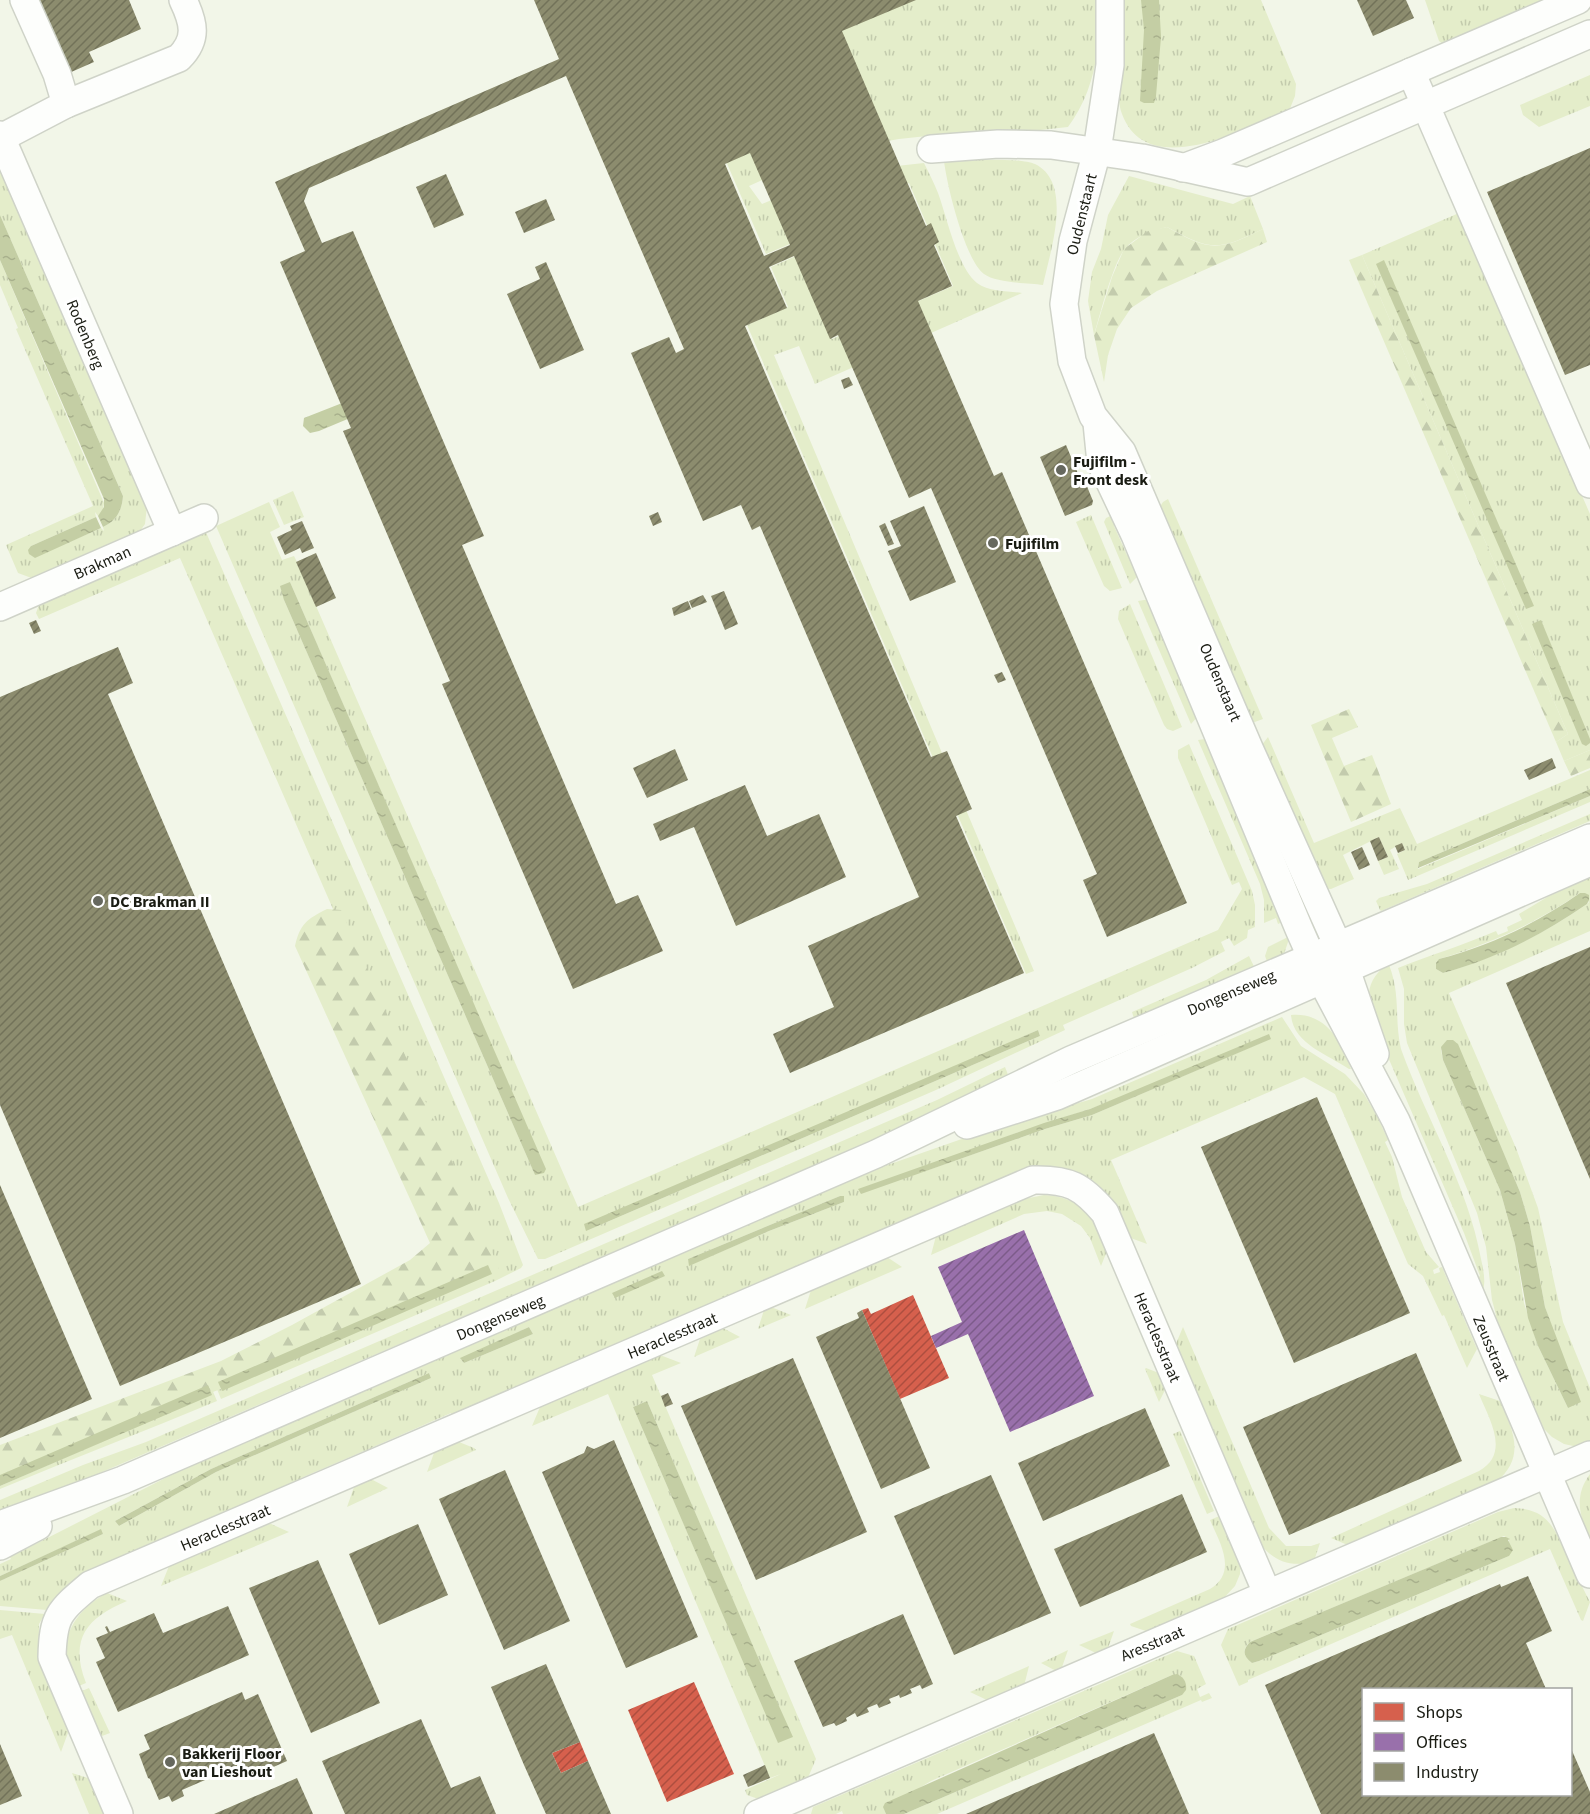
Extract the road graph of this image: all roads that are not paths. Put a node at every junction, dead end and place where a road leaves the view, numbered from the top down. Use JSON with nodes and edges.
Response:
{"nodes":[{"id":1,"x":24,"y":0,"type":"edge"},
{"id":2,"x":183,"y":0,"type":"edge"},
{"id":3,"x":1110,"y":0,"type":"edge"},
{"id":4,"x":1578,"y":0,"type":"edge"},
{"id":5,"x":1590,"y":34,"type":"edge"},
{"id":6,"x":1411,"y":72,"type":"junction"},
{"id":7,"x":66,"y":104,"type":"junction"},
{"id":8,"x":1425,"y":106,"type":"junction"},
{"id":9,"x":1,"y":137,"type":"edge"},
{"id":10,"x":931,"y":149,"type":"dead end"},
{"id":11,"x":1097,"y":151,"type":"junction"},
{"id":12,"x":1183,"y":168,"type":"junction"},
{"id":13,"x":1590,"y":484,"type":"edge"},
{"id":14,"x":1131,"y":502,"type":"junction"},
{"id":15,"x":204,"y":518,"type":"dead end"},
{"id":16,"x":172,"y":532,"type":"junction"},
{"id":17,"x":0,"y":607,"type":"edge"},
{"id":18,"x":1590,"y":838,"type":"edge"},
{"id":19,"x":1590,"y":862,"type":"edge"},
{"id":20,"x":1312,"y":956,"type":"junction"},
{"id":21,"x":1343,"y":958,"type":"junction"},
{"id":22,"x":1322,"y":981,"type":"junction"},
{"id":23,"x":1396,"y":1121,"type":"junction"},
{"id":24,"x":876,"y":1154,"type":"junction"},
{"id":25,"x":1590,"y":1455,"type":"edge"},
{"id":26,"x":1546,"y":1474,"type":"junction"},
{"id":27,"x":123,"y":1480,"type":"junction"},
{"id":28,"x":0,"y":1525,"type":"edge"},
{"id":29,"x":0,"y":1546,"type":"edge"},
{"id":30,"x":1590,"y":1574,"type":"edge"},
{"id":31,"x":1267,"y":1593,"type":"junction"},
{"id":32,"x":119,"y":1814,"type":"edge"},
{"id":33,"x":758,"y":1814,"type":"edge"}],
"edges":[{"from":1,"to":7,"type":"street"},
{"from":2,"to":7,"type":"street"},
{"from":3,"to":11,"type":"street","name":"Oudenstaart"},
{"from":4,"to":6,"type":"street"},
{"from":5,"to":8,"type":"street"},
{"from":6,"to":8,"type":"street"},
{"from":6,"to":12,"type":"street"},
{"from":7,"to":9,"type":"street"},
{"from":8,"to":12,"type":"street"},
{"from":8,"to":13,"type":"street"},
{"from":9,"to":16,"type":"street","name":"Rodenberg"},
{"from":10,"to":11,"type":"street"},
{"from":11,"to":12,"type":"street"},
{"from":11,"to":14,"type":"street","name":"Oudenstaart"},
{"from":14,"to":20,"type":"street","name":"Oudenstaart"},
{"from":14,"to":21,"type":"street","name":"Oudenstaart"},
{"from":15,"to":16,"type":"street","name":"Brakman"},
{"from":16,"to":17,"type":"street","name":"Brakman"},
{"from":18,"to":21,"type":"street","name":"Dongenseweg"},
{"from":19,"to":21,"type":"street","name":"Dongenseweg"},
{"from":20,"to":21,"type":"street","name":"Dongenseweg"},
{"from":20,"to":22,"type":"street","name":"Oudenstaart"},
{"from":20,"to":24,"type":"street","name":"Dongenseweg"},
{"from":21,"to":22,"type":"street","name":"Dongenseweg"},
{"from":21,"to":23,"type":"street","name":"Zeusstraat"},
{"from":22,"to":23,"type":"street","name":"Zeusstraat"},
{"from":22,"to":24,"type":"street","name":"Dongenseweg"},
{"from":23,"to":26,"type":"street","name":"Zeusstraat"},
{"from":24,"to":27,"type":"street","name":"Dongenseweg"},
{"from":25,"to":26,"type":"street","name":"Aresstraat"},
{"from":26,"to":30,"type":"street","name":"Zeusstraat"},
{"from":26,"to":31,"type":"street","name":"Aresstraat"},
{"from":27,"to":28,"type":"street","name":"Dongenseweg"},
{"from":27,"to":29,"type":"street","name":"Dongenseweg"},
{"from":31,"to":32,"type":"street","name":"Heraclesstraat"},
{"from":31,"to":33,"type":"street","name":"Aresstraat"}]}
